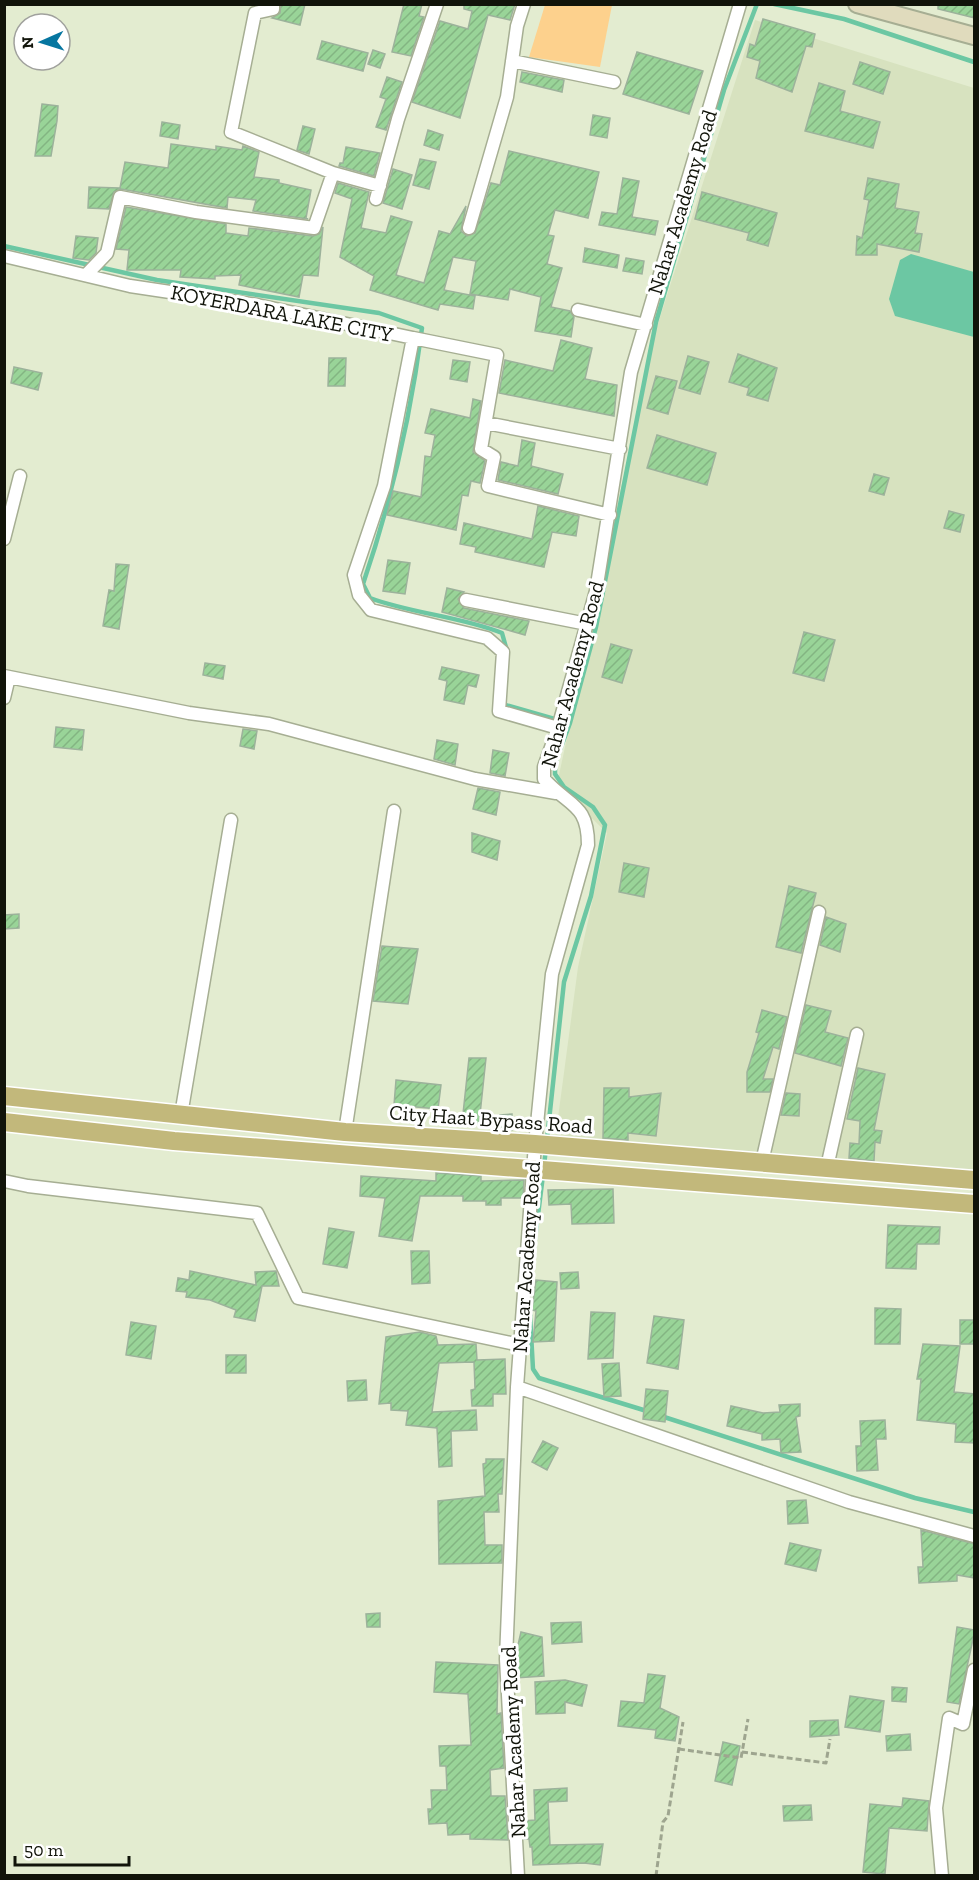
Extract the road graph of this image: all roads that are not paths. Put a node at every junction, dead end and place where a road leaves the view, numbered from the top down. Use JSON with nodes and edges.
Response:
{"nodes":[{"id":1,"x":273,"y":4,"type":"edge"},
{"id":2,"x":437,"y":4,"type":"edge"},
{"id":3,"x":524,"y":4,"type":"edge"},
{"id":4,"x":740,"y":4,"type":"edge"},
{"id":5,"x":856,"y":4,"type":"edge"},
{"id":6,"x":888,"y":8,"type":"edge"},
{"id":7,"x":975,"y":36,"type":"edge"},
{"id":8,"x":512,"y":61,"type":"junction"},
{"id":9,"x":614,"y":81,"type":"dead end"},
{"id":10,"x":333,"y":173,"type":"junction"},
{"id":11,"x":469,"y":228,"type":"dead end"},
{"id":12,"x":4,"y":256,"type":"edge"},
{"id":13,"x":86,"y":275,"type":"junction"},
{"id":14,"x":578,"y":310,"type":"dead end"},
{"id":15,"x":646,"y":325,"type":"junction"},
{"id":16,"x":413,"y":338,"type":"junction"},
{"id":17,"x":486,"y":423,"type":"junction"},
{"id":18,"x":620,"y":448,"type":"junction"},
{"id":19,"x":20,"y":476,"type":"dead end"},
{"id":20,"x":610,"y":515,"type":"junction"},
{"id":21,"x":4,"y":539,"type":"edge"},
{"id":22,"x":466,"y":600,"type":"dead end"},
{"id":23,"x":587,"y":624,"type":"junction"},
{"id":24,"x":7,"y":677,"type":"edge"},
{"id":25,"x":4,"y":698,"type":"edge"},
{"id":26,"x":558,"y":728,"type":"junction"},
{"id":27,"x":556,"y":793,"type":"junction"},
{"id":28,"x":394,"y":811,"type":"dead end"},
{"id":29,"x":231,"y":820,"type":"dead end"},
{"id":30,"x":819,"y":912,"type":"dead end"},
{"id":31,"x":857,"y":1034,"type":"dead end"},
{"id":32,"x":4,"y":1096,"type":"edge"},
{"id":33,"x":181,"y":1115,"type":"junction"},
{"id":34,"x":4,"y":1122,"type":"edge"},
{"id":35,"x":345,"y":1132,"type":"junction"},
{"id":36,"x":535,"y":1144,"type":"junction"},
{"id":37,"x":762,"y":1162,"type":"junction"},
{"id":38,"x":827,"y":1167,"type":"junction"},
{"id":39,"x":533,"y":1168,"type":"junction"},
{"id":40,"x":4,"y":1180,"type":"edge"},
{"id":41,"x":975,"y":1180,"type":"edge"},
{"id":42,"x":975,"y":1204,"type":"edge"},
{"id":43,"x":520,"y":1345,"type":"junction"},
{"id":44,"x":517,"y":1387,"type":"junction"},
{"id":45,"x":975,"y":1536,"type":"edge"},
{"id":46,"x":975,"y":1670,"type":"edge"},
{"id":47,"x":518,"y":1875,"type":"edge"},
{"id":48,"x":942,"y":1875,"type":"edge"}],
"edges":[{"from":1,"to":10,"type":"street"},
{"from":2,"to":10,"type":"street"},
{"from":3,"to":8,"type":"street"},
{"from":4,"to":15,"type":"street","name":"Nahar Academy Road"},
{"from":5,"to":6,"type":"street"},
{"from":6,"to":7,"type":"street"},
{"from":8,"to":9,"type":"street"},
{"from":8,"to":11,"type":"street"},
{"from":10,"to":13,"type":"street"},
{"from":12,"to":13,"type":"street","name":"KOYERDARA LAKE CITY"},
{"from":13,"to":16,"type":"street","name":"KOYERDARA LAKE CITY"},
{"from":14,"to":15,"type":"street"},
{"from":15,"to":18,"type":"street","name":"Nahar Academy Road"},
{"from":16,"to":17,"type":"street"},
{"from":16,"to":26,"type":"street","name":"KOYERDARA LAKE CITY"},
{"from":17,"to":18,"type":"street"},
{"from":17,"to":20,"type":"street"},
{"from":18,"to":20,"type":"street","name":"Nahar Academy Road"},
{"from":19,"to":21,"type":"street"},
{"from":20,"to":23,"type":"street","name":"Nahar Academy Road"},
{"from":22,"to":23,"type":"street"},
{"from":23,"to":26,"type":"street","name":"Nahar Academy Road"},
{"from":24,"to":25,"type":"street"},
{"from":24,"to":27,"type":"street"},
{"from":26,"to":27,"type":"street","name":"Nahar Academy Road"},
{"from":27,"to":36,"type":"street","name":"Nahar Academy Road"},
{"from":28,"to":35,"type":"street"},
{"from":29,"to":33,"type":"street"},
{"from":30,"to":37,"type":"street"},
{"from":31,"to":38,"type":"street"},
{"from":32,"to":33,"type":"main road","name":"City Haat Bypass Road"},
{"from":33,"to":35,"type":"main road","name":"City Haat Bypass Road"},
{"from":34,"to":39,"type":"main road"},
{"from":35,"to":36,"type":"main road","name":"City Haat Bypass Road"},
{"from":36,"to":37,"type":"main road","name":"City Haat Bypass Road"},
{"from":36,"to":39,"type":"street","name":"Nahar Academy Road"},
{"from":37,"to":38,"type":"main road","name":"City Haat Bypass Road"},
{"from":38,"to":41,"type":"main road","name":"City Haat Bypass Road"},
{"from":39,"to":42,"type":"main road"},
{"from":39,"to":43,"type":"street","name":"Nahar Academy Road"},
{"from":40,"to":43,"type":"street"},
{"from":43,"to":44,"type":"street","name":"Nahar Academy Road"},
{"from":44,"to":45,"type":"street"},
{"from":44,"to":47,"type":"street","name":"Nahar Academy Road"},
{"from":46,"to":48,"type":"street"}]}
